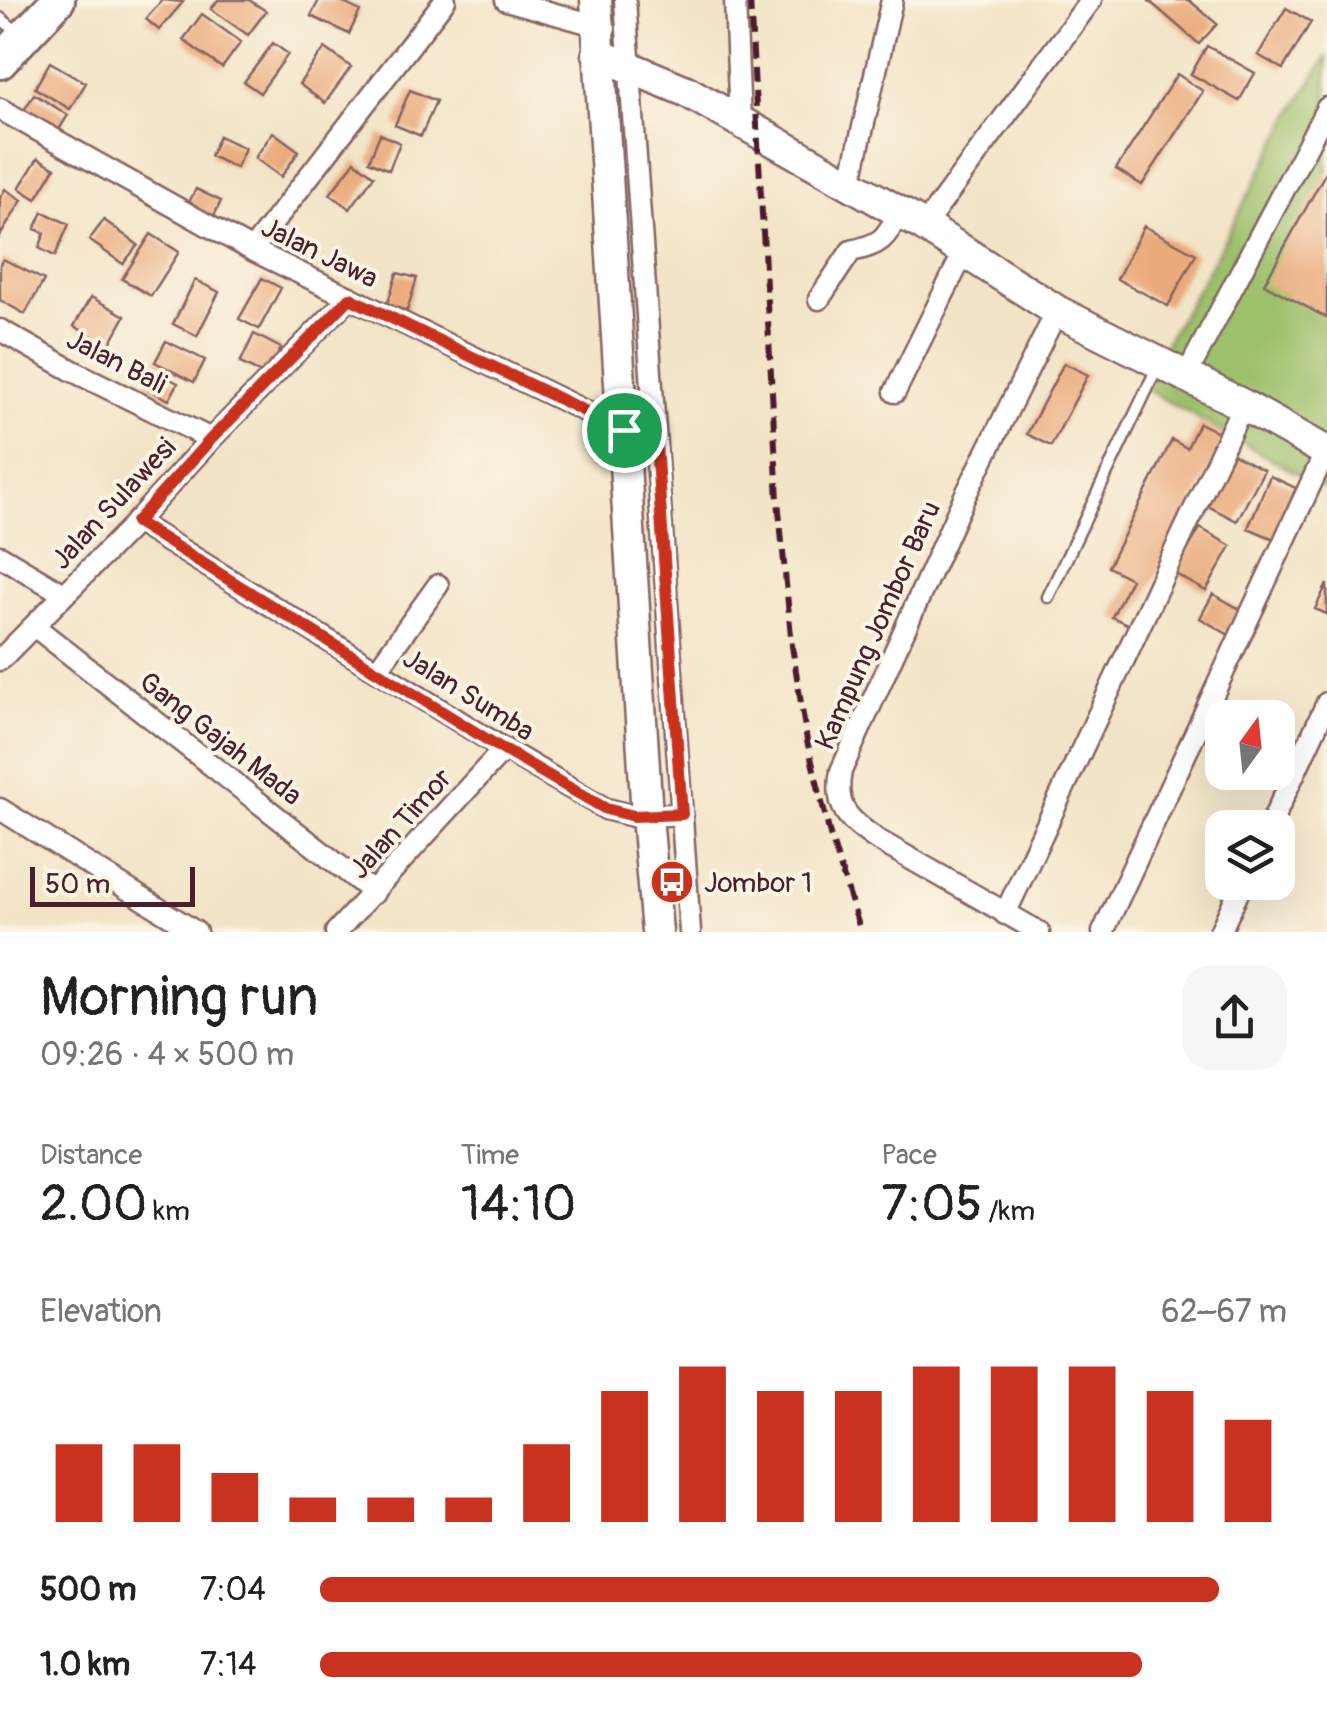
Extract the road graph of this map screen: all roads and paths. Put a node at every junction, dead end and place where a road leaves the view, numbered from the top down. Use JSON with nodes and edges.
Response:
{"nodes":[{"id":1,"x":58,"y":0,"type":"edge"},
{"id":2,"x":445,"y":0,"type":"edge"},
{"id":3,"x":506,"y":0,"type":"edge"},
{"id":4,"x":625,"y":0,"type":"edge"},
{"id":5,"x":735,"y":0,"type":"edge"},
{"id":6,"x":892,"y":0,"type":"edge"},
{"id":7,"x":1089,"y":1,"type":"edge"},
{"id":8,"x":12,"y":27,"type":"edge"},
{"id":9,"x":605,"y":28,"type":"edge"},
{"id":10,"x":0,"y":62,"type":"edge"},
{"id":11,"x":629,"y":66,"type":"junction"},
{"id":12,"x":1327,"y":108,"type":"edge"},
{"id":13,"x":0,"y":109,"type":"edge"},
{"id":14,"x":740,"y":121,"type":"junction"},
{"id":15,"x":850,"y":184,"type":"junction"},
{"id":16,"x":912,"y":219,"type":"junction"},
{"id":17,"x":252,"y":250,"type":"junction"},
{"id":18,"x":964,"y":252,"type":"junction"},
{"id":19,"x":350,"y":298,"type":"junction"},
{"id":20,"x":819,"y":299,"type":"dead end"},
{"id":21,"x":1057,"y":311,"type":"junction"},
{"id":22,"x":0,"y":330,"type":"edge"},
{"id":23,"x":1172,"y":370,"type":"junction"},
{"id":24,"x":894,"y":392,"type":"dead end"},
{"id":25,"x":1243,"y":405,"type":"junction"},
{"id":26,"x":640,"y":430,"type":"junction"},
{"id":27,"x":211,"y":439,"type":"junction"},
{"id":28,"x":1327,"y":452,"type":"edge"},
{"id":29,"x":136,"y":522,"type":"junction"},
{"id":30,"x":0,"y":556,"type":"edge"},
{"id":31,"x":438,"y":585,"type":"dead end"},
{"id":32,"x":64,"y":594,"type":"junction"},
{"id":33,"x":1048,"y":597,"type":"dead end"},
{"id":34,"x":34,"y":626,"type":"junction"},
{"id":35,"x":0,"y":660,"type":"edge"},
{"id":36,"x":377,"y":670,"type":"junction"},
{"id":37,"x":1327,"y":702,"type":"edge"},
{"id":38,"x":504,"y":750,"type":"junction"},
{"id":39,"x":0,"y":808,"type":"edge"},
{"id":40,"x":1277,"y":810,"type":"edge"},
{"id":41,"x":682,"y":814,"type":"junction"},
{"id":42,"x":647,"y":816,"type":"junction"},
{"id":43,"x":374,"y":892,"type":"junction"},
{"id":44,"x":1235,"y":900,"type":"edge"},
{"id":45,"x":1005,"y":914,"type":"junction"},
{"id":46,"x":196,"y":932,"type":"edge"},
{"id":47,"x":336,"y":932,"type":"edge"},
{"id":48,"x":657,"y":932,"type":"edge"},
{"id":49,"x":690,"y":932,"type":"edge"},
{"id":50,"x":1039,"y":932,"type":"edge"},
{"id":51,"x":1103,"y":932,"type":"edge"},
{"id":52,"x":1220,"y":932,"type":"edge"}],
"edges":[{"from":1,"to":8,"type":"main road"},
{"from":2,"to":17,"type":"street"},
{"from":3,"to":9,"type":"street"},
{"from":4,"to":9,"type":"street"},
{"from":5,"to":14,"type":"street"},
{"from":6,"to":15,"type":"street"},
{"from":7,"to":16,"type":"street"},
{"from":8,"to":10,"type":"main road"},
{"from":9,"to":11,"type":"main road"},
{"from":9,"to":26,"type":"main road"},
{"from":11,"to":14,"type":"main road"},
{"from":11,"to":26,"type":"street"},
{"from":12,"to":23,"type":"street"},
{"from":13,"to":17,"type":"street","name":"Jalan Jawa"},
{"from":14,"to":15,"type":"main road"},
{"from":15,"to":16,"type":"main road"},
{"from":16,"to":18,"type":"main road"},
{"from":16,"to":20,"type":"street"},
{"from":17,"to":19,"type":"street","name":"Jalan Jawa"},
{"from":18,"to":21,"type":"main road"},
{"from":18,"to":24,"type":"street"},
{"from":19,"to":26,"type":"street","name":"Jalan Jawa"},
{"from":19,"to":27,"type":"street","name":"Jalan Sulawesi"},
{"from":21,"to":23,"type":"main road"},
{"from":21,"to":45,"type":"street","name":"Kampung Jombor Baru"},
{"from":22,"to":27,"type":"street","name":"Jalan Bali"},
{"from":23,"to":25,"type":"main road"},
{"from":23,"to":33,"type":"lane"},
{"from":25,"to":28,"type":"main road"},
{"from":25,"to":45,"type":"street"},
{"from":26,"to":41,"type":"street"},
{"from":26,"to":42,"type":"main road"},
{"from":27,"to":29,"type":"street","name":"Jalan Sulawesi"},
{"from":28,"to":51,"type":"street"},
{"from":29,"to":32,"type":"street","name":"Jalan Sulawesi"},
{"from":29,"to":36,"type":"street","name":"Jalan Sumba"},
{"from":30,"to":32,"type":"street"},
{"from":31,"to":36,"type":"street"},
{"from":32,"to":34,"type":"street","name":"Jalan Sulawesi"},
{"from":34,"to":35,"type":"street","name":"Jalan Sulawesi"},
{"from":34,"to":43,"type":"street","name":"Gang Gajah Mada"},
{"from":36,"to":38,"type":"street","name":"Jalan Sumba"},
{"from":37,"to":40,"type":"street"},
{"from":38,"to":42,"type":"street","name":"Jalan Sumba"},
{"from":38,"to":43,"type":"street","name":"Jalan Timor"},
{"from":39,"to":46,"type":"street"},
{"from":41,"to":42,"type":"street","name":"Jalan Sumba"},
{"from":41,"to":49,"type":"street"},
{"from":42,"to":48,"type":"main road"},
{"from":43,"to":47,"type":"street","name":"Jalan Timor"},
{"from":44,"to":52,"type":"street"},
{"from":45,"to":50,"type":"street","name":"Kampung Jombor Baru"}]}
